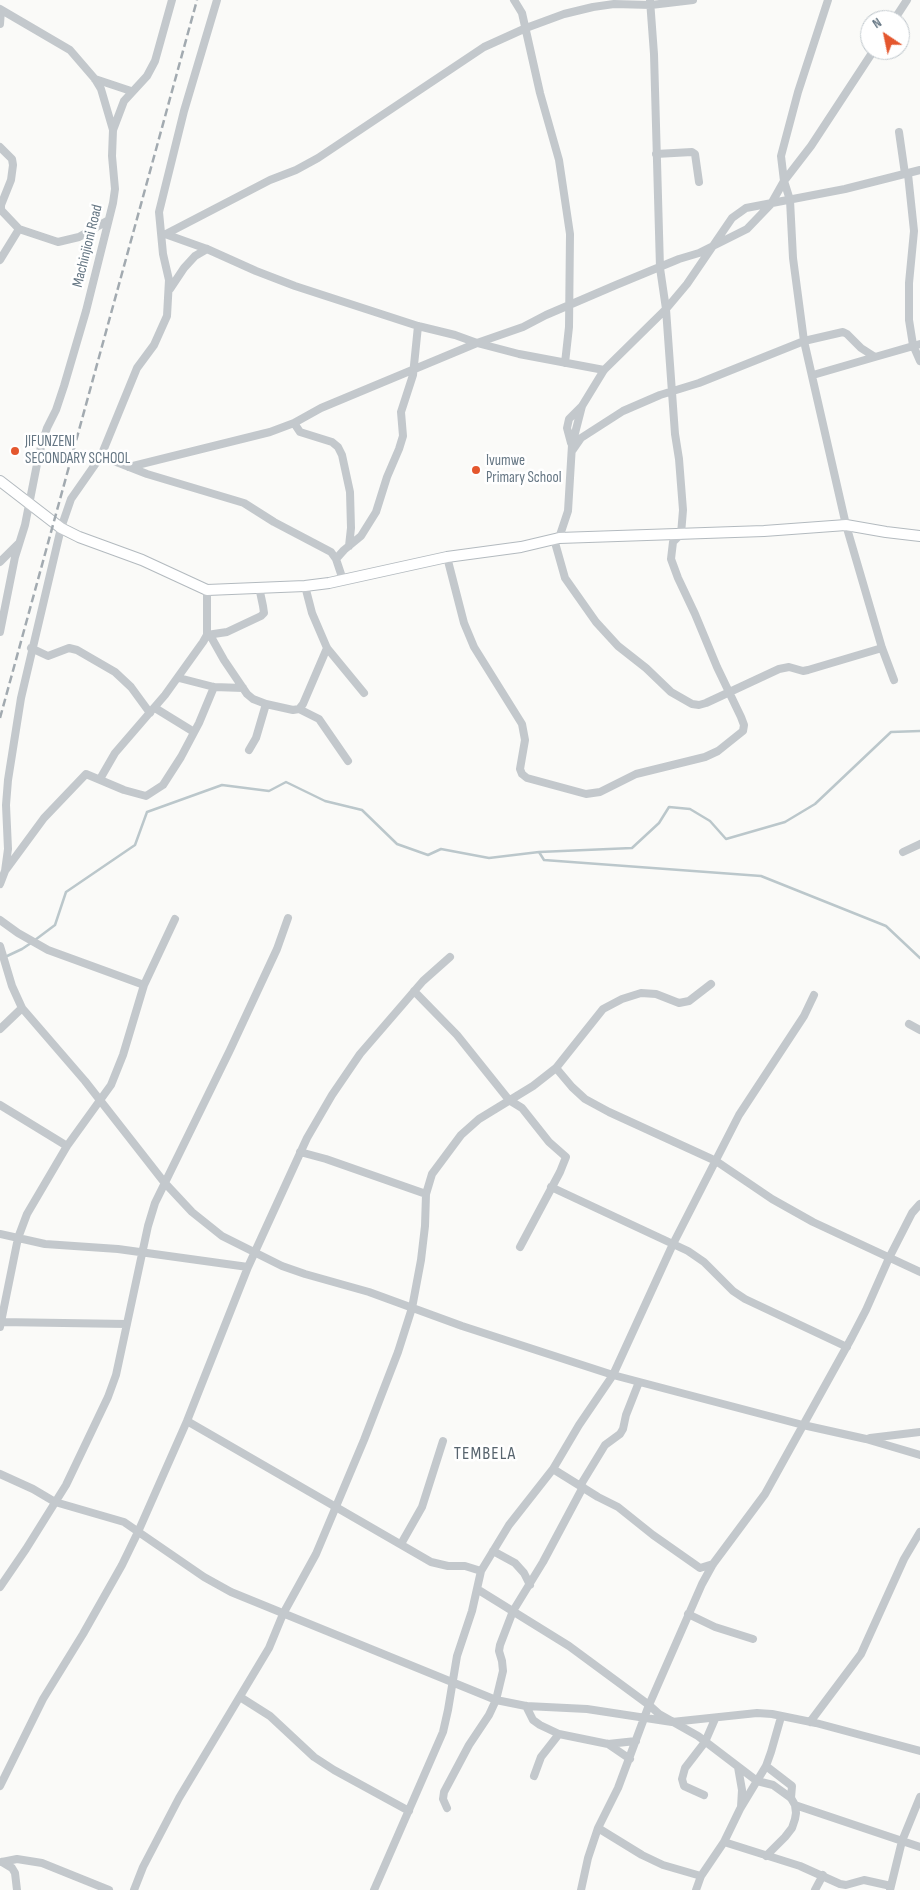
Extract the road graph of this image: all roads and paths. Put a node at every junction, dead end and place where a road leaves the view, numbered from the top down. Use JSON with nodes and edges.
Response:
{"nodes":[{"id":1,"x":172,"y":0,"type":"edge"},
{"id":2,"x":217,"y":0,"type":"edge"},
{"id":3,"x":514,"y":0,"type":"edge"},
{"id":4,"x":693,"y":0,"type":"edge"},
{"id":5,"x":828,"y":0,"type":"edge"},
{"id":6,"x":650,"y":2,"type":"edge"},
{"id":7,"x":1,"y":10,"type":"edge"},
{"id":8,"x":0,"y":24,"type":"edge"},
{"id":9,"x":526,"y":28,"type":"junction"},
{"id":10,"x":868,"y":60,"type":"edge"},
{"id":11,"x":94,"y":79,"type":"junction"},
{"id":12,"x":132,"y":91,"type":"junction"},
{"id":13,"x":113,"y":130,"type":"junction"},
{"id":14,"x":899,"y":132,"type":"dead end"},
{"id":15,"x":0,"y":147,"type":"edge"},
{"id":16,"x":656,"y":154,"type":"junction"},
{"id":17,"x":920,"y":170,"type":"edge"},
{"id":18,"x":906,"y":174,"type":"junction"},
{"id":19,"x":784,"y":181,"type":"junction"},
{"id":20,"x":699,"y":182,"type":"dead end"},
{"id":21,"x":790,"y":200,"type":"junction"},
{"id":22,"x":771,"y":204,"type":"junction"},
{"id":23,"x":0,"y":210,"type":"edge"},
{"id":24,"x":107,"y":222,"type":"junction"},
{"id":25,"x":19,"y":229,"type":"junction"},
{"id":26,"x":163,"y":233,"type":"junction"},
{"id":27,"x":713,"y":246,"type":"junction"},
{"id":28,"x":207,"y":249,"type":"junction"},
{"id":29,"x":0,"y":260,"type":"edge"},
{"id":30,"x":660,"y":268,"type":"junction"},
{"id":31,"x":170,"y":290,"type":"junction"},
{"id":32,"x":568,"y":305,"type":"junction"},
{"id":33,"x":666,"y":309,"type":"junction"},
{"id":34,"x":418,"y":326,"type":"junction"},
{"id":35,"x":804,"y":342,"type":"junction"},
{"id":36,"x":477,"y":343,"type":"junction"},
{"id":37,"x":916,"y":344,"type":"edge"},
{"id":38,"x":875,"y":357,"type":"junction"},
{"id":39,"x":920,"y":361,"type":"edge"},
{"id":40,"x":565,"y":363,"type":"junction"},
{"id":41,"x":414,"y":370,"type":"junction"},
{"id":42,"x":604,"y":370,"type":"junction"},
{"id":43,"x":813,"y":375,"type":"junction"},
{"id":44,"x":672,"y":391,"type":"junction"},
{"id":45,"x":294,"y":423,"type":"junction"},
{"id":46,"x":572,"y":448,"type":"junction"},
{"id":47,"x":101,"y":456,"type":"junction"},
{"id":48,"x":129,"y":467,"type":"junction"},
{"id":49,"x":0,"y":481,"type":"edge"},
{"id":50,"x":29,"y":504,"type":"junction"},
{"id":51,"x":846,"y":525,"type":"junction"},
{"id":52,"x":61,"y":528,"type":"junction"},
{"id":53,"x":681,"y":534,"type":"junction"},
{"id":54,"x":920,"y":536,"type":"edge"},
{"id":55,"x":557,"y":538,"type":"junction"},
{"id":56,"x":20,"y":542,"type":"junction"},
{"id":57,"x":349,"y":546,"type":"junction"},
{"id":58,"x":447,"y":557,"type":"junction"},
{"id":59,"x":336,"y":558,"type":"junction"},
{"id":60,"x":0,"y":562,"type":"edge"},
{"id":61,"x":343,"y":580,"type":"junction"},
{"id":62,"x":304,"y":586,"type":"junction"},
{"id":63,"x":259,"y":587,"type":"junction"},
{"id":64,"x":207,"y":590,"type":"junction"},
{"id":65,"x":0,"y":632,"type":"edge"},
{"id":66,"x":208,"y":635,"type":"junction"},
{"id":67,"x":32,"y":648,"type":"junction"},
{"id":68,"x":327,"y":648,"type":"junction"},
{"id":69,"x":882,"y":648,"type":"junction"},
{"id":70,"x":179,"y":678,"type":"junction"},
{"id":71,"x":894,"y":680,"type":"dead end"},
{"id":72,"x":214,"y":687,"type":"junction"},
{"id":73,"x":242,"y":688,"type":"junction"},
{"id":74,"x":729,"y":691,"type":"junction"},
{"id":75,"x":364,"y":693,"type":"dead end"},
{"id":76,"x":266,"y":704,"type":"junction"},
{"id":77,"x":299,"y":709,"type":"junction"},
{"id":78,"x":152,"y":710,"type":"junction"},
{"id":79,"x":194,"y":732,"type":"junction"},
{"id":80,"x":249,"y":750,"type":"dead end"},
{"id":81,"x":348,"y":761,"type":"dead end"},
{"id":82,"x":100,"y":780,"type":"junction"},
{"id":83,"x":920,"y":844,"type":"edge"},
{"id":84,"x":903,"y":852,"type":"dead end"},
{"id":85,"x":5,"y":870,"type":"junction"},
{"id":86,"x":0,"y":884,"type":"edge"},
{"id":87,"x":288,"y":918,"type":"dead end"},
{"id":88,"x":0,"y":920,"type":"edge"},
{"id":89,"x":175,"y":920,"type":"dead end"},
{"id":90,"x":1,"y":949,"type":"edge"},
{"id":91,"x":450,"y":956,"type":"dead end"},
{"id":92,"x":711,"y":984,"type":"dead end"},
{"id":93,"x":144,"y":985,"type":"junction"},
{"id":94,"x":414,"y":991,"type":"junction"},
{"id":95,"x":814,"y":996,"type":"dead end"},
{"id":96,"x":22,"y":1008,"type":"junction"},
{"id":97,"x":909,"y":1024,"type":"dead end"},
{"id":98,"x":0,"y":1029,"type":"edge"},
{"id":99,"x":920,"y":1030,"type":"edge"},
{"id":100,"x":556,"y":1068,"type":"junction"},
{"id":101,"x":509,"y":1100,"type":"junction"},
{"id":102,"x":101,"y":1101,"type":"junction"},
{"id":103,"x":0,"y":1105,"type":"edge"},
{"id":104,"x":68,"y":1146,"type":"junction"},
{"id":105,"x":300,"y":1152,"type":"junction"},
{"id":106,"x":716,"y":1161,"type":"junction"},
{"id":107,"x":164,"y":1182,"type":"junction"},
{"id":108,"x":551,"y":1187,"type":"junction"},
{"id":109,"x":426,"y":1194,"type":"junction"},
{"id":110,"x":920,"y":1204,"type":"edge"},
{"id":111,"x":0,"y":1234,"type":"edge"},
{"id":112,"x":18,"y":1238,"type":"junction"},
{"id":113,"x":673,"y":1244,"type":"junction"},
{"id":114,"x":520,"y":1247,"type":"dead end"},
{"id":115,"x":256,"y":1253,"type":"junction"},
{"id":116,"x":142,"y":1254,"type":"junction"},
{"id":117,"x":889,"y":1258,"type":"junction"},
{"id":118,"x":248,"y":1267,"type":"junction"},
{"id":119,"x":920,"y":1272,"type":"edge"},
{"id":120,"x":412,"y":1308,"type":"junction"},
{"id":121,"x":0,"y":1323,"type":"edge"},
{"id":122,"x":127,"y":1324,"type":"junction"},
{"id":123,"x":847,"y":1347,"type":"junction"},
{"id":124,"x":614,"y":1375,"type":"junction"},
{"id":125,"x":639,"y":1382,"type":"junction"},
{"id":126,"x":188,"y":1421,"type":"junction"},
{"id":127,"x":804,"y":1425,"type":"junction"},
{"id":128,"x":920,"y":1432,"type":"edge"},
{"id":129,"x":866,"y":1439,"type":"junction"},
{"id":130,"x":443,"y":1441,"type":"dead end"},
{"id":131,"x":920,"y":1455,"type":"edge"},
{"id":132,"x":553,"y":1469,"type":"junction"},
{"id":133,"x":0,"y":1474,"type":"edge"},
{"id":134,"x":582,"y":1487,"type":"junction"},
{"id":135,"x":55,"y":1502,"type":"junction"},
{"id":136,"x":337,"y":1507,"type":"junction"},
{"id":137,"x":138,"y":1532,"type":"junction"},
{"id":138,"x":920,"y":1532,"type":"edge"},
{"id":139,"x":401,"y":1544,"type":"junction"},
{"id":140,"x":494,"y":1550,"type":"junction"},
{"id":141,"x":713,"y":1564,"type":"junction"},
{"id":142,"x":700,"y":1568,"type":"junction"},
{"id":143,"x":481,"y":1571,"type":"junction"},
{"id":144,"x":702,"y":1584,"type":"junction"},
{"id":145,"x":530,"y":1585,"type":"junction"},
{"id":146,"x":0,"y":1587,"type":"edge"},
{"id":147,"x":477,"y":1589,"type":"junction"},
{"id":148,"x":513,"y":1611,"type":"junction"},
{"id":149,"x":283,"y":1614,"type":"junction"},
{"id":150,"x":688,"y":1614,"type":"junction"},
{"id":151,"x":753,"y":1639,"type":"dead end"},
{"id":152,"x":453,"y":1681,"type":"junction"},
{"id":153,"x":240,"y":1697,"type":"junction"},
{"id":154,"x":496,"y":1700,"type":"junction"},
{"id":155,"x":649,"y":1705,"type":"junction"},
{"id":156,"x":526,"y":1706,"type":"junction"},
{"id":157,"x":781,"y":1717,"type":"junction"},
{"id":158,"x":644,"y":1718,"type":"junction"},
{"id":159,"x":714,"y":1719,"type":"junction"},
{"id":160,"x":672,"y":1722,"type":"junction"},
{"id":161,"x":810,"y":1722,"type":"junction"},
{"id":162,"x":559,"y":1734,"type":"junction"},
{"id":163,"x":636,"y":1741,"type":"junction"},
{"id":164,"x":705,"y":1742,"type":"junction"},
{"id":165,"x":608,"y":1744,"type":"junction"},
{"id":166,"x":920,"y":1751,"type":"edge"},
{"id":167,"x":630,"y":1759,"type":"junction"},
{"id":168,"x":766,"y":1766,"type":"junction"},
{"id":169,"x":738,"y":1767,"type":"junction"},
{"id":170,"x":534,"y":1776,"type":"dead end"},
{"id":171,"x":757,"y":1781,"type":"junction"},
{"id":172,"x":0,"y":1786,"type":"edge"},
{"id":173,"x":704,"y":1794,"type":"dead end"},
{"id":174,"x":920,"y":1797,"type":"edge"},
{"id":175,"x":793,"y":1802,"type":"junction"},
{"id":176,"x":447,"y":1808,"type":"dead end"},
{"id":177,"x":740,"y":1809,"type":"junction"},
{"id":178,"x":409,"y":1811,"type":"junction"},
{"id":179,"x":598,"y":1828,"type":"junction"},
{"id":180,"x":902,"y":1841,"type":"junction"},
{"id":181,"x":724,"y":1842,"type":"junction"},
{"id":182,"x":920,"y":1847,"type":"edge"},
{"id":183,"x":766,"y":1856,"type":"junction"},
{"id":184,"x":1,"y":1862,"type":"edge"},
{"id":185,"x":823,"y":1875,"type":"junction"},
{"id":186,"x":701,"y":1876,"type":"junction"},
{"id":187,"x":890,"y":1888,"type":"edge"},
{"id":188,"x":17,"y":1890,"type":"edge"},
{"id":189,"x":110,"y":1890,"type":"edge"},
{"id":190,"x":134,"y":1890,"type":"edge"},
{"id":191,"x":374,"y":1890,"type":"edge"},
{"id":192,"x":581,"y":1890,"type":"edge"},
{"id":193,"x":696,"y":1890,"type":"edge"},
{"id":194,"x":815,"y":1890,"type":"edge"}],
"edges":[{"from":1,"to":12,"type":"street","name":"Machinjioni Road"},
{"from":2,"to":26,"type":"street"},
{"from":3,"to":9,"type":"street"},
{"from":4,"to":6,"type":"street"},
{"from":5,"to":19,"type":"street"},
{"from":6,"to":9,"type":"street"},
{"from":6,"to":16,"type":"street"},
{"from":7,"to":8,"type":"street"},
{"from":7,"to":11,"type":"street"},
{"from":9,"to":26,"type":"street"},
{"from":9,"to":32,"type":"street"},
{"from":10,"to":19,"type":"street"},
{"from":11,"to":12,"type":"street"},
{"from":11,"to":13,"type":"street"},
{"from":12,"to":13,"type":"street","name":"Machinjioni Road"},
{"from":13,"to":24,"type":"street","name":"Machinjioni Road"},
{"from":14,"to":18,"type":"street"},
{"from":15,"to":23,"type":"street"},
{"from":16,"to":20,"type":"street"},
{"from":16,"to":30,"type":"street"},
{"from":17,"to":18,"type":"street"},
{"from":18,"to":21,"type":"street"},
{"from":18,"to":37,"type":"street"},
{"from":19,"to":21,"type":"street"},
{"from":19,"to":22,"type":"street"},
{"from":21,"to":22,"type":"street"},
{"from":21,"to":35,"type":"street"},
{"from":22,"to":27,"type":"street"},
{"from":22,"to":27,"type":"street"},
{"from":23,"to":25,"type":"street"},
{"from":24,"to":25,"type":"street"},
{"from":24,"to":50,"type":"street","name":"Machinjioni Road"},
{"from":25,"to":29,"type":"street"},
{"from":26,"to":28,"type":"street"},
{"from":26,"to":31,"type":"street"},
{"from":27,"to":30,"type":"street"},
{"from":27,"to":33,"type":"street"},
{"from":28,"to":31,"type":"street"},
{"from":28,"to":34,"type":"street"},
{"from":30,"to":32,"type":"street"},
{"from":30,"to":33,"type":"street"},
{"from":31,"to":47,"type":"street"},
{"from":32,"to":36,"type":"street"},
{"from":32,"to":40,"type":"street"},
{"from":33,"to":42,"type":"street"},
{"from":33,"to":44,"type":"street"},
{"from":34,"to":36,"type":"street"},
{"from":34,"to":41,"type":"street"},
{"from":35,"to":38,"type":"street"},
{"from":35,"to":43,"type":"street"},
{"from":35,"to":44,"type":"street"},
{"from":36,"to":40,"type":"street"},
{"from":36,"to":41,"type":"street"},
{"from":37,"to":38,"type":"street"},
{"from":37,"to":39,"type":"street"},
{"from":38,"to":43,"type":"street"},
{"from":40,"to":42,"type":"street"},
{"from":41,"to":45,"type":"street"},
{"from":41,"to":57,"type":"street"},
{"from":42,"to":46,"type":"street"},
{"from":43,"to":51,"type":"street"},
{"from":44,"to":46,"type":"street"},
{"from":44,"to":53,"type":"street"},
{"from":45,"to":48,"type":"street"},
{"from":45,"to":57,"type":"street"},
{"from":46,"to":55,"type":"street"},
{"from":47,"to":48,"type":"street"},
{"from":47,"to":52,"type":"street"},
{"from":48,"to":59,"type":"street"},
{"from":49,"to":50,"type":"street"},
{"from":50,"to":52,"type":"street"},
{"from":50,"to":56,"type":"street","name":"Machinjioni Road"},
{"from":51,"to":53,"type":"street"},
{"from":51,"to":54,"type":"street"},
{"from":51,"to":69,"type":"street"},
{"from":52,"to":64,"type":"street"},
{"from":52,"to":67,"type":"street"},
{"from":53,"to":55,"type":"street"},
{"from":53,"to":74,"type":"street"},
{"from":55,"to":58,"type":"street"},
{"from":55,"to":74,"type":"street"},
{"from":56,"to":60,"type":"street"},
{"from":56,"to":65,"type":"street","name":"Machinjioni Road"},
{"from":57,"to":59,"type":"street"},
{"from":58,"to":61,"type":"street"},
{"from":58,"to":74,"type":"street"},
{"from":59,"to":61,"type":"street"},
{"from":61,"to":62,"type":"street"},
{"from":62,"to":63,"type":"street"},
{"from":62,"to":68,"type":"street"},
{"from":63,"to":64,"type":"street"},
{"from":63,"to":66,"type":"street"},
{"from":64,"to":66,"type":"street"},
{"from":66,"to":70,"type":"street"},
{"from":66,"to":73,"type":"street"},
{"from":67,"to":78,"type":"street"},
{"from":67,"to":85,"type":"street"},
{"from":68,"to":75,"type":"street"},
{"from":68,"to":77,"type":"street"},
{"from":69,"to":71,"type":"street"},
{"from":69,"to":74,"type":"street"},
{"from":70,"to":72,"type":"street"},
{"from":70,"to":78,"type":"street"},
{"from":72,"to":73,"type":"street"},
{"from":72,"to":79,"type":"street"},
{"from":73,"to":76,"type":"street"},
{"from":76,"to":77,"type":"street"},
{"from":76,"to":80,"type":"street"},
{"from":77,"to":81,"type":"street"},
{"from":78,"to":79,"type":"street"},
{"from":78,"to":82,"type":"street"},
{"from":79,"to":82,"type":"street"},
{"from":82,"to":85,"type":"street"},
{"from":83,"to":84,"type":"street"},
{"from":85,"to":86,"type":"street"},
{"from":87,"to":107,"type":"street"},
{"from":88,"to":93,"type":"street"},
{"from":89,"to":93,"type":"street"},
{"from":90,"to":96,"type":"street"},
{"from":91,"to":94,"type":"street"},
{"from":92,"to":100,"type":"street"},
{"from":93,"to":102,"type":"street"},
{"from":94,"to":101,"type":"street"},
{"from":94,"to":105,"type":"street"},
{"from":95,"to":106,"type":"street"},
{"from":96,"to":98,"type":"street"},
{"from":96,"to":102,"type":"street"},
{"from":97,"to":99,"type":"street"},
{"from":100,"to":101,"type":"street"},
{"from":100,"to":106,"type":"street"},
{"from":101,"to":108,"type":"street"},
{"from":101,"to":109,"type":"street"},
{"from":102,"to":104,"type":"street"},
{"from":102,"to":107,"type":"street"},
{"from":103,"to":104,"type":"street"},
{"from":104,"to":112,"type":"street"},
{"from":105,"to":109,"type":"street"},
{"from":105,"to":115,"type":"street"},
{"from":106,"to":113,"type":"street"},
{"from":106,"to":117,"type":"street"},
{"from":107,"to":115,"type":"street"},
{"from":107,"to":116,"type":"street"},
{"from":108,"to":113,"type":"street"},
{"from":108,"to":114,"type":"street"},
{"from":109,"to":120,"type":"street"},
{"from":110,"to":117,"type":"street"},
{"from":111,"to":112,"type":"street"},
{"from":112,"to":116,"type":"street"},
{"from":112,"to":121,"type":"street"},
{"from":113,"to":123,"type":"street"},
{"from":113,"to":124,"type":"street"},
{"from":115,"to":118,"type":"street"},
{"from":115,"to":120,"type":"street"},
{"from":116,"to":118,"type":"street"},
{"from":116,"to":122,"type":"street"},
{"from":117,"to":119,"type":"street"},
{"from":117,"to":123,"type":"street"},
{"from":118,"to":126,"type":"street"},
{"from":120,"to":124,"type":"street"},
{"from":120,"to":136,"type":"street"},
{"from":121,"to":122,"type":"street"},
{"from":122,"to":135,"type":"street"},
{"from":123,"to":127,"type":"street"},
{"from":124,"to":125,"type":"street"},
{"from":124,"to":132,"type":"street"},
{"from":125,"to":127,"type":"street"},
{"from":125,"to":134,"type":"street"},
{"from":126,"to":136,"type":"street"},
{"from":126,"to":137,"type":"street"},
{"from":127,"to":129,"type":"street"},
{"from":127,"to":141,"type":"street"},
{"from":128,"to":129,"type":"street"},
{"from":129,"to":131,"type":"street"},
{"from":130,"to":139,"type":"street"},
{"from":132,"to":134,"type":"street"},
{"from":132,"to":140,"type":"street"},
{"from":133,"to":135,"type":"street"},
{"from":134,"to":142,"type":"street"},
{"from":134,"to":145,"type":"street"},
{"from":135,"to":137,"type":"street"},
{"from":135,"to":146,"type":"street"},
{"from":136,"to":139,"type":"street"},
{"from":136,"to":149,"type":"street"},
{"from":137,"to":149,"type":"street"},
{"from":137,"to":172,"type":"street"},
{"from":138,"to":161,"type":"street"},
{"from":139,"to":143,"type":"street"},
{"from":140,"to":143,"type":"street"},
{"from":140,"to":145,"type":"street"},
{"from":141,"to":142,"type":"street"},
{"from":141,"to":144,"type":"street"},
{"from":142,"to":144,"type":"street"},
{"from":143,"to":147,"type":"street"},
{"from":144,"to":150,"type":"street"},
{"from":145,"to":148,"type":"street"},
{"from":147,"to":148,"type":"street"},
{"from":147,"to":152,"type":"street"},
{"from":148,"to":154,"type":"street"},
{"from":148,"to":155,"type":"street"},
{"from":149,"to":152,"type":"street"},
{"from":149,"to":153,"type":"street"},
{"from":150,"to":151,"type":"street"},
{"from":150,"to":155,"type":"street"},
{"from":152,"to":154,"type":"street"},
{"from":152,"to":178,"type":"street"},
{"from":153,"to":178,"type":"street"},
{"from":153,"to":190,"type":"street"},
{"from":154,"to":156,"type":"street"},
{"from":154,"to":176,"type":"street"},
{"from":155,"to":158,"type":"street"},
{"from":155,"to":160,"type":"street"},
{"from":156,"to":158,"type":"street"},
{"from":156,"to":162,"type":"street"},
{"from":157,"to":159,"type":"street"},
{"from":157,"to":161,"type":"street"},
{"from":157,"to":168,"type":"street"},
{"from":158,"to":160,"type":"street"},
{"from":158,"to":163,"type":"street"},
{"from":159,"to":160,"type":"street"},
{"from":159,"to":164,"type":"street"},
{"from":160,"to":164,"type":"street"},
{"from":161,"to":166,"type":"street"},
{"from":162,"to":165,"type":"street"},
{"from":162,"to":170,"type":"street"},
{"from":163,"to":165,"type":"street"},
{"from":163,"to":167,"type":"street"},
{"from":164,"to":169,"type":"street"},
{"from":164,"to":173,"type":"street"},
{"from":165,"to":167,"type":"street"},
{"from":167,"to":179,"type":"street"},
{"from":168,"to":171,"type":"street"},
{"from":168,"to":175,"type":"street"},
{"from":169,"to":171,"type":"street"},
{"from":169,"to":177,"type":"street"},
{"from":171,"to":175,"type":"street"},
{"from":171,"to":177,"type":"street"},
{"from":174,"to":180,"type":"street"},
{"from":175,"to":180,"type":"street"},
{"from":175,"to":183,"type":"street"},
{"from":177,"to":181,"type":"street"},
{"from":178,"to":191,"type":"street"},
{"from":179,"to":186,"type":"street"},
{"from":179,"to":192,"type":"street"},
{"from":180,"to":182,"type":"street"},
{"from":180,"to":187,"type":"street"},
{"from":181,"to":183,"type":"street"},
{"from":181,"to":186,"type":"street"},
{"from":183,"to":185,"type":"street"},
{"from":184,"to":188,"type":"street"},
{"from":184,"to":189,"type":"street"},
{"from":185,"to":187,"type":"street"},
{"from":185,"to":194,"type":"street"},
{"from":186,"to":193,"type":"street"}]}
